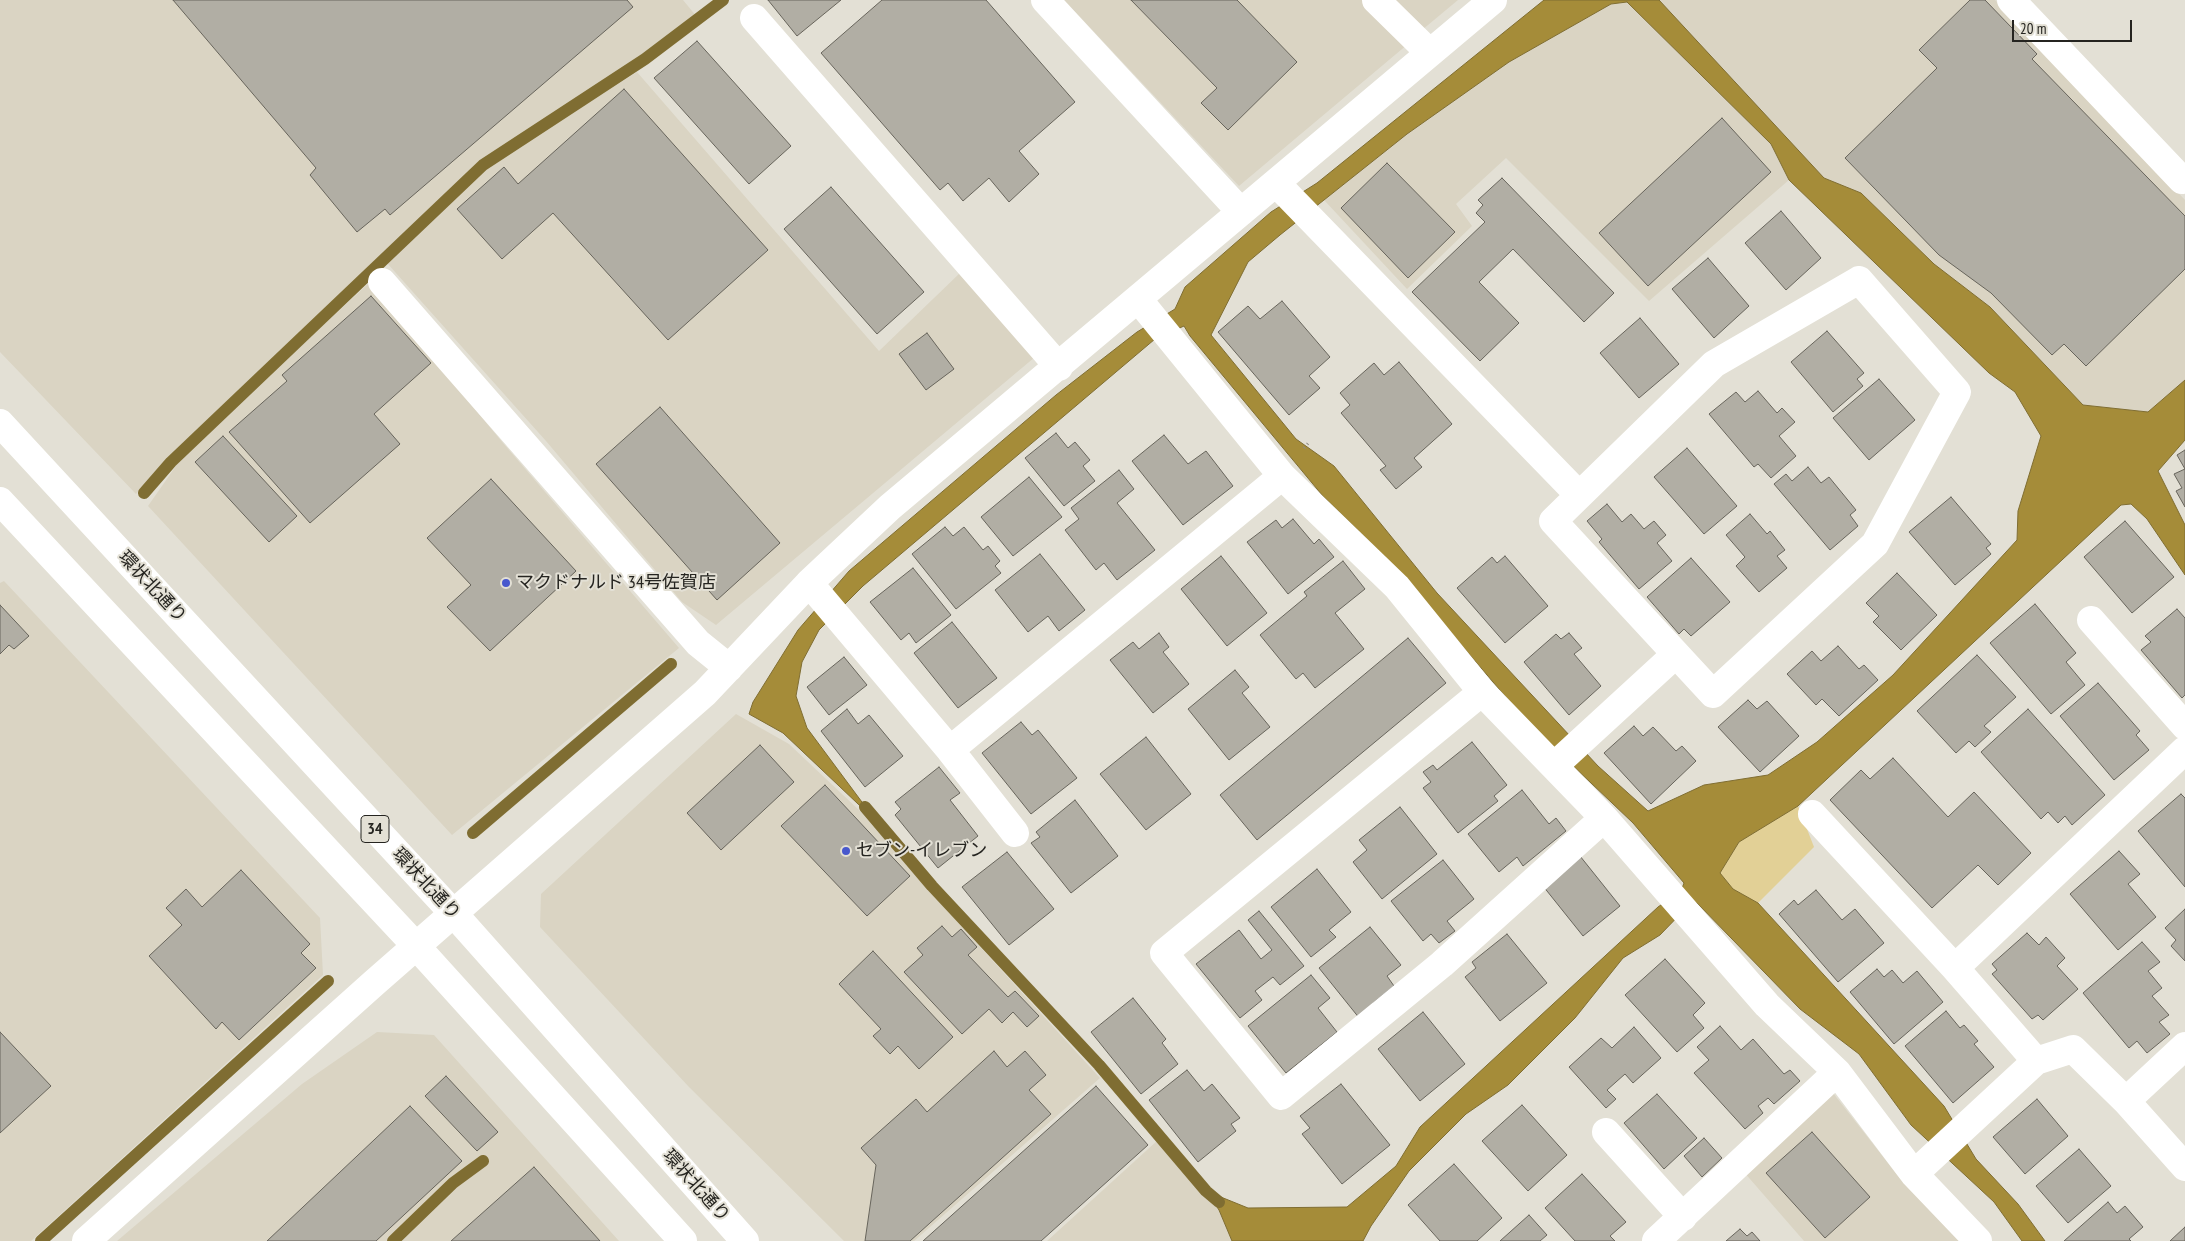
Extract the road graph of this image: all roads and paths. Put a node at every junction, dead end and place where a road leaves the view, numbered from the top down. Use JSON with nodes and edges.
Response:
{"nodes":[{"id":1,"x":1045,"y":0,"type":"edge"},
{"id":2,"x":1376,"y":0,"type":"edge"},
{"id":3,"x":1493,"y":0,"type":"edge"},
{"id":4,"x":2011,"y":0,"type":"edge"},
{"id":5,"x":754,"y":18,"type":"dead end"},
{"id":6,"x":1430,"y":53,"type":"junction"},
{"id":7,"x":2182,"y":180,"type":"dead end"},
{"id":8,"x":1280,"y":187,"type":"junction"},
{"id":9,"x":1241,"y":212,"type":"junction"},
{"id":10,"x":382,"y":282,"type":"dead end"},
{"id":11,"x":1145,"y":308,"type":"junction"},
{"id":12,"x":1059,"y":367,"type":"junction"},
{"id":13,"x":0,"y":422,"type":"edge"},
{"id":14,"x":1282,"y":476,"type":"junction"},
{"id":15,"x":1579,"y":495,"type":"junction"},
{"id":16,"x":0,"y":501,"type":"edge"},
{"id":17,"x":814,"y":589,"type":"junction"},
{"id":18,"x":2091,"y":620,"type":"dead end"},
{"id":19,"x":1676,"y":654,"type":"junction"},
{"id":20,"x":729,"y":668,"type":"junction"},
{"id":21,"x":1482,"y":692,"type":"junction"},
{"id":22,"x":2185,"y":726,"type":"edge"},
{"id":23,"x":950,"y":750,"type":"junction"},
{"id":24,"x":2185,"y":750,"type":"edge"},
{"id":25,"x":1554,"y":766,"type":"junction"},
{"id":26,"x":1812,"y":814,"type":"dead end"},
{"id":27,"x":1604,"y":818,"type":"junction"},
{"id":28,"x":1015,"y":833,"type":"dead end"},
{"id":29,"x":454,"y":914,"type":"junction"},
{"id":30,"x":417,"y":947,"type":"junction"},
{"id":31,"x":1955,"y":968,"type":"junction"},
{"id":32,"x":2185,"y":1046,"type":"edge"},
{"id":33,"x":2036,"y":1061,"type":"junction"},
{"id":34,"x":1837,"y":1072,"type":"junction"},
{"id":35,"x":2126,"y":1101,"type":"junction"},
{"id":36,"x":1606,"y":1132,"type":"dead end"},
{"id":37,"x":1923,"y":1166,"type":"junction"},
{"id":38,"x":2185,"y":1167,"type":"edge"},
{"id":39,"x":1683,"y":1216,"type":"junction"},
{"id":40,"x":86,"y":1241,"type":"edge"},
{"id":41,"x":683,"y":1241,"type":"edge"},
{"id":42,"x":745,"y":1241,"type":"edge"},
{"id":43,"x":1656,"y":1241,"type":"edge"},
{"id":44,"x":1978,"y":1241,"type":"edge"}],
"edges":[{"from":1,"to":9,"type":"main road"},
{"from":2,"to":6,"type":"main road"},
{"from":3,"to":6,"type":"main road"},
{"from":4,"to":7,"type":"main road"},
{"from":5,"to":12,"type":"main road"},
{"from":6,"to":8,"type":"main road"},
{"from":8,"to":9,"type":"main road"},
{"from":8,"to":15,"type":"main road"},
{"from":9,"to":11,"type":"main road"},
{"from":10,"to":20,"type":"main road"},
{"from":11,"to":12,"type":"main road"},
{"from":11,"to":14,"type":"main road"},
{"from":12,"to":17,"type":"main road"},
{"from":13,"to":29,"type":"main road","name":"環状北通り","number":"34"},
{"from":14,"to":21,"type":"main road"},
{"from":14,"to":23,"type":"main road"},
{"from":15,"to":19,"type":"main road"},
{"from":15,"to":19,"type":"main road"},
{"from":16,"to":30,"type":"main road"},
{"from":17,"to":20,"type":"main road"},
{"from":17,"to":23,"type":"main road"},
{"from":18,"to":22,"type":"main road"},
{"from":19,"to":25,"type":"main road"},
{"from":20,"to":29,"type":"main road"},
{"from":21,"to":25,"type":"main road"},
{"from":21,"to":27,"type":"main road"},
{"from":23,"to":28,"type":"main road"},
{"from":24,"to":31,"type":"main road"},
{"from":25,"to":27,"type":"main road"},
{"from":26,"to":31,"type":"main road"},
{"from":27,"to":34,"type":"main road"},
{"from":29,"to":30,"type":"main road"},
{"from":29,"to":42,"type":"main road","name":"環状北通り","number":"34"},
{"from":30,"to":40,"type":"main road"},
{"from":30,"to":41,"type":"main road"},
{"from":31,"to":33,"type":"main road"},
{"from":32,"to":35,"type":"main road"},
{"from":33,"to":35,"type":"main road"},
{"from":33,"to":37,"type":"main road"},
{"from":34,"to":37,"type":"main road"},
{"from":34,"to":39,"type":"main road"},
{"from":35,"to":38,"type":"main road"},
{"from":36,"to":39,"type":"main road"},
{"from":37,"to":44,"type":"main road"},
{"from":39,"to":43,"type":"main road"}]}
